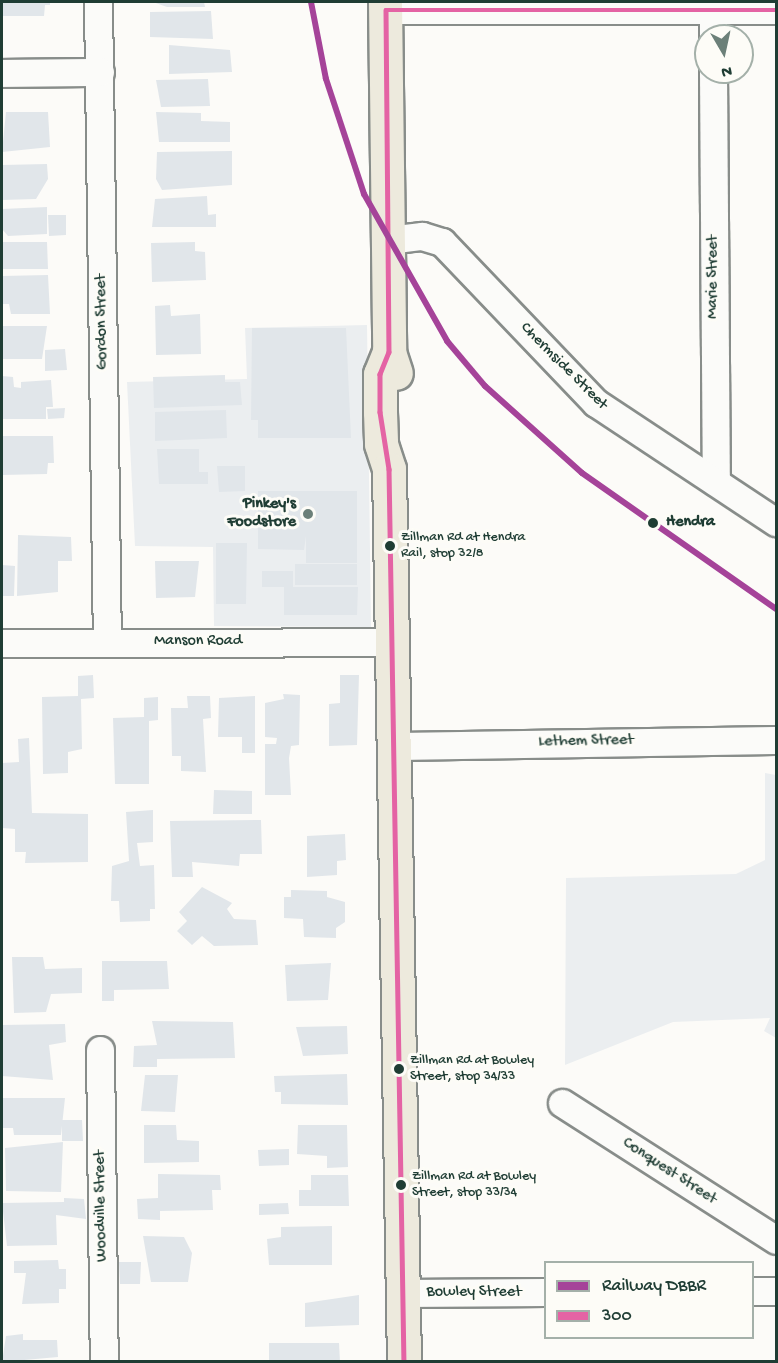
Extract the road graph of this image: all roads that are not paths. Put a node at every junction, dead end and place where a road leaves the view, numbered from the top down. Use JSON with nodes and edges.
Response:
{"nodes":[{"id":1,"x":98,"y":2,"type":"edge"},
{"id":2,"x":386,"y":6,"type":"edge"},
{"id":3,"x":777,"y":10,"type":"edge"},
{"id":4,"x":713,"y":23,"type":"edge"},
{"id":5,"x":99,"y":72,"type":"junction"},
{"id":6,"x":2,"y":73,"type":"edge"},
{"id":7,"x":713,"y":84,"type":"edge"},
{"id":8,"x":388,"y":240,"type":"junction"},
{"id":9,"x":716,"y":482,"type":"junction"},
{"id":10,"x":777,"y":522,"type":"edge"},
{"id":11,"x":394,"y":642,"type":"junction"},
{"id":12,"x":2,"y":643,"type":"edge"},
{"id":13,"x":107,"y":643,"type":"junction"},
{"id":14,"x":777,"y":740,"type":"edge"},
{"id":15,"x":396,"y":746,"type":"junction"},
{"id":16,"x":100,"y":1050,"type":"dead end"},
{"id":17,"x":562,"y":1103,"type":"dead end"},
{"id":18,"x":777,"y":1240,"type":"edge"},
{"id":19,"x":754,"y":1291,"type":"edge"},
{"id":20,"x":777,"y":1291,"type":"edge"},
{"id":21,"x":544,"y":1292,"type":"edge"},
{"id":22,"x":403,"y":1293,"type":"junction"},
{"id":23,"x":105,"y":1362,"type":"edge"},
{"id":24,"x":404,"y":1362,"type":"edge"}],
"edges":[{"from":1,"to":5,"type":"street","name":"Gordon Street"},
{"from":2,"to":4,"type":"street"},
{"from":2,"to":8,"type":"main road"},
{"from":3,"to":4,"type":"street"},
{"from":5,"to":6,"type":"street"},
{"from":5,"to":13,"type":"street","name":"Gordon Street"},
{"from":7,"to":9,"type":"street","name":"Marie Street"},
{"from":8,"to":9,"type":"street","name":"Chermside Street"},
{"from":8,"to":11,"type":"main road"},
{"from":9,"to":10,"type":"street","name":"Chermside Street"},
{"from":11,"to":13,"type":"street","name":"Manson Road"},
{"from":11,"to":15,"type":"main road"},
{"from":12,"to":13,"type":"street","name":"Manson Road"},
{"from":14,"to":15,"type":"street","name":"Lethem Street"},
{"from":15,"to":22,"type":"main road"},
{"from":16,"to":23,"type":"street","name":"Woodville Street"},
{"from":17,"to":18,"type":"street","name":"Conquest Street"},
{"from":19,"to":20,"type":"street"},
{"from":21,"to":22,"type":"street","name":"Bowley Street"},
{"from":22,"to":24,"type":"main road"}]}
